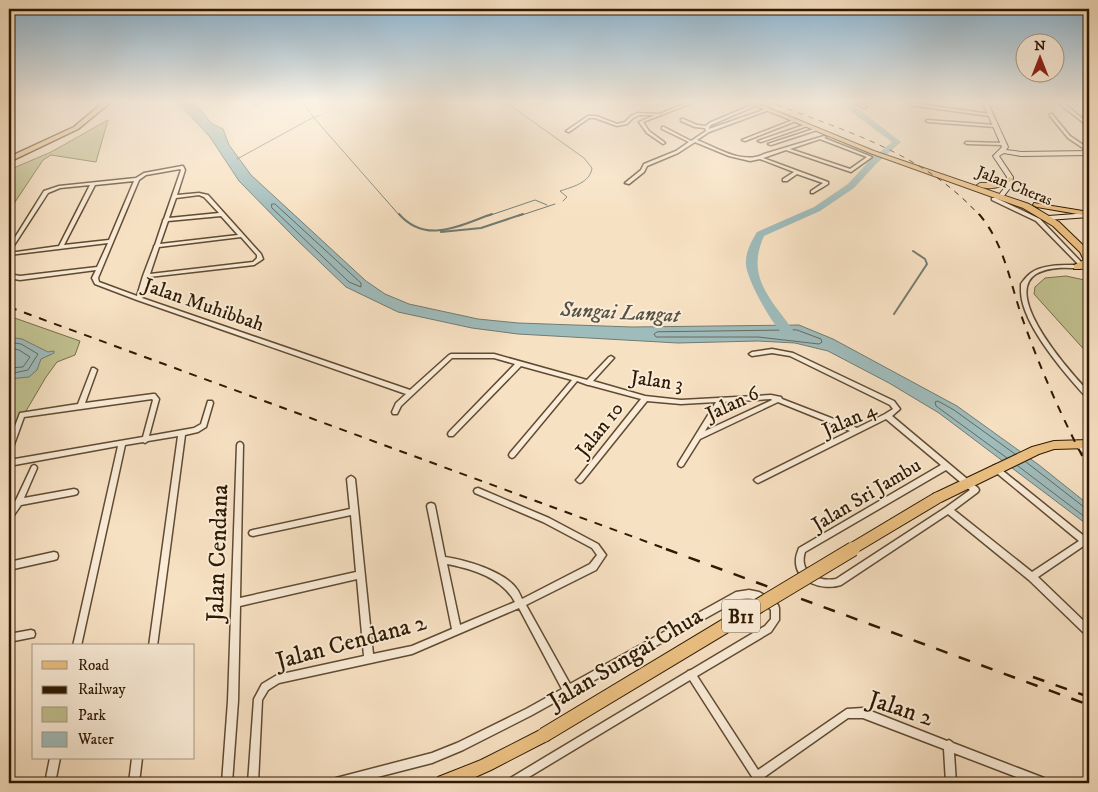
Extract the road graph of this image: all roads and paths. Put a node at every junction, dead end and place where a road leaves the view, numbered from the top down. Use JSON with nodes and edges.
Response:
{"nodes":[{"id":1,"x":48,"y":138,"type":"edge"},
{"id":2,"x":55,"y":138,"type":"edge"},
{"id":3,"x":656,"y":138,"type":"edge"},
{"id":4,"x":686,"y":138,"type":"edge"},
{"id":5,"x":697,"y":138,"type":"edge"},
{"id":6,"x":749,"y":138,"type":"edge"},
{"id":7,"x":769,"y":138,"type":"edge"},
{"id":8,"x":789,"y":138,"type":"edge"},
{"id":9,"x":820,"y":138,"type":"joint"},
{"id":10,"x":837,"y":138,"type":"edge"},
{"id":11,"x":841,"y":138,"type":"edge"},
{"id":12,"x":1000,"y":138,"type":"edge"},
{"id":13,"x":1070,"y":138,"type":"edge"},
{"id":14,"x":744,"y":140,"type":"dead end"},
{"id":15,"x":693,"y":141,"type":"junction"},
{"id":16,"x":760,"y":141,"type":"dead end"},
{"id":17,"x":663,"y":143,"type":"dead end"},
{"id":18,"x":967,"y":143,"type":"dead end"},
{"id":19,"x":770,"y":144,"type":"dead end"},
{"id":20,"x":1004,"y":148,"type":"junction"},
{"id":21,"x":788,"y":149,"type":"junction"},
{"id":22,"x":874,"y":151,"type":"junction"},
{"id":23,"x":1089,"y":152,"type":"edge"},
{"id":24,"x":9,"y":156,"type":"edge"},
{"id":25,"x":888,"y":156,"type":"junction"},
{"id":26,"x":762,"y":158,"type":"junction"},
{"id":27,"x":9,"y":160,"type":"edge"},
{"id":28,"x":797,"y":172,"type":"junction"},
{"id":29,"x":138,"y":178,"type":"junction"},
{"id":30,"x":1010,"y":179,"type":"junction"},
{"id":31,"x":785,"y":180,"type":"dead end"},
{"id":32,"x":627,"y":183,"type":"dead end"},
{"id":33,"x":93,"y":184,"type":"junction"},
{"id":34,"x":979,"y":185,"type":"junction"},
{"id":35,"x":813,"y":192,"type":"dead end"},
{"id":36,"x":999,"y":196,"type":"junction"},
{"id":37,"x":173,"y":197,"type":"junction"},
{"id":38,"x":1037,"y":206,"type":"junction"},
{"id":39,"x":223,"y":214,"type":"junction"},
{"id":40,"x":1089,"y":214,"type":"edge"},
{"id":41,"x":1070,"y":217,"type":"joint"},
{"id":42,"x":1054,"y":219,"type":"junction"},
{"id":43,"x":165,"y":220,"type":"junction"},
{"id":44,"x":242,"y":236,"type":"junction"},
{"id":45,"x":110,"y":242,"type":"junction"},
{"id":46,"x":156,"y":246,"type":"junction"},
{"id":47,"x":60,"y":248,"type":"junction"},
{"id":48,"x":1088,"y":251,"type":"edge"},
{"id":49,"x":9,"y":252,"type":"edge"},
{"id":50,"x":1083,"y":266,"type":"edge"},
{"id":51,"x":99,"y":268,"type":"junction"},
{"id":52,"x":9,"y":276,"type":"edge"},
{"id":53,"x":146,"y":276,"type":"junction"},
{"id":54,"x":139,"y":299,"type":"junction"},
{"id":55,"x":752,"y":354,"type":"dead end"},
{"id":56,"x":611,"y":358,"type":"dead end"},
{"id":57,"x":520,"y":363,"type":"junction"},
{"id":58,"x":94,"y":370,"type":"dead end"},
{"id":59,"x":576,"y":379,"type":"junction"},
{"id":60,"x":588,"y":383,"type":"junction"},
{"id":61,"x":411,"y":392,"type":"junction"},
{"id":62,"x":1089,"y":396,"type":"edge"},
{"id":63,"x":644,"y":398,"type":"junction"},
{"id":64,"x":779,"y":399,"type":"junction"},
{"id":65,"x":720,"y":401,"type":"junction"},
{"id":66,"x":210,"y":403,"type":"dead end"},
{"id":67,"x":81,"y":406,"type":"junction"},
{"id":68,"x":395,"y":412,"type":"dead end"},
{"id":69,"x":887,"y":416,"type":"junction"},
{"id":70,"x":857,"y":431,"type":"junction"},
{"id":71,"x":182,"y":433,"type":"junction"},
{"id":72,"x":451,"y":434,"type":"dead end"},
{"id":73,"x":699,"y":437,"type":"junction"},
{"id":74,"x":145,"y":440,"type":"junction"},
{"id":75,"x":122,"y":444,"type":"junction"},
{"id":76,"x":240,"y":444,"type":"dead end"},
{"id":77,"x":1084,"y":444,"type":"edge"},
{"id":78,"x":9,"y":450,"type":"edge"},
{"id":79,"x":512,"y":455,"type":"dead end"},
{"id":80,"x":1089,"y":455,"type":"edge"},
{"id":81,"x":9,"y":462,"type":"edge"},
{"id":82,"x":681,"y":464,"type":"dead end"},
{"id":83,"x":946,"y":466,"type":"junction"},
{"id":84,"x":998,"y":466,"type":"junction"},
{"id":85,"x":34,"y":468,"type":"dead end"},
{"id":86,"x":351,"y":480,"type":"dead end"},
{"id":87,"x":580,"y":480,"type":"dead end"},
{"id":88,"x":758,"y":480,"type":"dead end"},
{"id":89,"x":966,"y":483,"type":"junction"},
{"id":90,"x":478,"y":491,"type":"dead end"},
{"id":91,"x":74,"y":492,"type":"dead end"},
{"id":92,"x":19,"y":502,"type":"junction"},
{"id":93,"x":431,"y":506,"type":"dead end"},
{"id":94,"x":948,"y":510,"type":"junction"},
{"id":95,"x":354,"y":511,"type":"junction"},
{"id":96,"x":9,"y":516,"type":"edge"},
{"id":97,"x":253,"y":533,"type":"dead end"},
{"id":98,"x":1087,"y":543,"type":"edge"},
{"id":99,"x":54,"y":556,"type":"dead end"},
{"id":100,"x":442,"y":560,"type":"junction"},
{"id":101,"x":9,"y":566,"type":"edge"},
{"id":102,"x":360,"y":575,"type":"junction"},
{"id":103,"x":1032,"y":577,"type":"junction"},
{"id":104,"x":235,"y":603,"type":"junction"},
{"id":105,"x":522,"y":603,"type":"junction"},
{"id":106,"x":457,"y":631,"type":"junction"},
{"id":107,"x":1089,"y":632,"type":"edge"},
{"id":108,"x":31,"y":634,"type":"dead end"},
{"id":109,"x":9,"y":638,"type":"edge"},
{"id":110,"x":77,"y":644,"type":"edge"},
{"id":111,"x":153,"y":644,"type":"edge"},
{"id":112,"x":369,"y":660,"type":"junction"},
{"id":113,"x":691,"y":674,"type":"junction"},
{"id":114,"x":568,"y":690,"type":"junction"},
{"id":115,"x":949,"y":745,"type":"junction"},
{"id":116,"x":55,"y":760,"type":"edge"},
{"id":117,"x":137,"y":760,"type":"edge"},
{"id":118,"x":759,"y":780,"type":"edge"},
{"id":119,"x":50,"y":783,"type":"edge"},
{"id":120,"x":134,"y":783,"type":"edge"},
{"id":121,"x":227,"y":783,"type":"edge"},
{"id":122,"x":253,"y":783,"type":"edge"},
{"id":123,"x":336,"y":783,"type":"edge"},
{"id":124,"x":444,"y":783,"type":"edge"},
{"id":125,"x":510,"y":783,"type":"edge"},
{"id":126,"x":951,"y":783,"type":"edge"},
{"id":127,"x":1044,"y":783,"type":"edge"}],
"edges":[{"from":1,"to":24,"type":"highway"},
{"from":2,"to":27,"type":"highway"},
{"from":3,"to":17,"type":"street"},
{"from":4,"to":15,"type":"street"},
{"from":5,"to":15,"type":"street"},
{"from":6,"to":14,"type":"street"},
{"from":7,"to":16,"type":"street"},
{"from":8,"to":19,"type":"street"},
{"from":9,"to":21,"type":"street"},
{"from":9,"to":21,"type":"street"},
{"from":10,"to":22,"type":"main road","name":"Jalan Cheras"},
{"from":11,"to":22,"type":"main road","name":"Jalan Cheras"},
{"from":12,"to":20,"type":"main road"},
{"from":13,"to":23,"type":"street"},
{"from":15,"to":26,"type":"street"},
{"from":15,"to":32,"type":"street"},
{"from":18,"to":20,"type":"street"},
{"from":20,"to":23,"type":"main road"},
{"from":20,"to":30,"type":"main road"},
{"from":21,"to":26,"type":"street"},
{"from":22,"to":25,"type":"main road","name":"Jalan Cheras"},
{"from":25,"to":34,"type":"main road","name":"Jalan Cheras"},
{"from":25,"to":36,"type":"main road","name":"Jalan Cheras"},
{"from":26,"to":28,"type":"street"},
{"from":28,"to":31,"type":"street"},
{"from":28,"to":35,"type":"street"},
{"from":29,"to":33,"type":"street"},
{"from":29,"to":37,"type":"street"},
{"from":29,"to":45,"type":"street"},
{"from":30,"to":34,"type":"main road"},
{"from":30,"to":36,"type":"main road"},
{"from":33,"to":47,"type":"street"},
{"from":33,"to":49,"type":"street"},
{"from":34,"to":36,"type":"main road","name":"Jalan Cheras"},
{"from":36,"to":38,"type":"main road","name":"Jalan Cheras"},
{"from":36,"to":42,"type":"main road","name":"Jalan Cheras"},
{"from":36,"to":50,"type":"street"},
{"from":37,"to":39,"type":"street"},
{"from":37,"to":43,"type":"street"},
{"from":38,"to":40,"type":"main road"},
{"from":38,"to":42,"type":"main road","name":"Jalan Cheras"},
{"from":39,"to":43,"type":"street"},
{"from":39,"to":44,"type":"street"},
{"from":40,"to":41,"type":"main road"},
{"from":41,"to":42,"type":"main road"},
{"from":42,"to":48,"type":"main road","name":"Jalan Cheras"},
{"from":43,"to":46,"type":"street"},
{"from":44,"to":46,"type":"street"},
{"from":44,"to":53,"type":"street"},
{"from":45,"to":47,"type":"street"},
{"from":45,"to":51,"type":"street"},
{"from":46,"to":53,"type":"street"},
{"from":47,"to":49,"type":"street"},
{"from":48,"to":50,"type":"main road"},
{"from":50,"to":62,"type":"street"},
{"from":51,"to":52,"type":"street"},
{"from":51,"to":54,"type":"street","name":"Jalan Muhibbah"},
{"from":53,"to":54,"type":"street"},
{"from":54,"to":61,"type":"street","name":"Jalan Muhibbah"},
{"from":55,"to":69,"type":"street"},
{"from":56,"to":60,"type":"street"},
{"from":57,"to":59,"type":"street","name":"Jalan 3"},
{"from":57,"to":61,"type":"street","name":"Jalan 3"},
{"from":57,"to":72,"type":"street"},
{"from":58,"to":67,"type":"street"},
{"from":59,"to":60,"type":"street","name":"Jalan 3"},
{"from":59,"to":79,"type":"street"},
{"from":60,"to":63,"type":"street","name":"Jalan 3"},
{"from":61,"to":68,"type":"street"},
{"from":63,"to":65,"type":"street","name":"Jalan 3"},
{"from":63,"to":87,"type":"street","name":"Jalan 10"},
{"from":64,"to":65,"type":"street","name":"Jalan 3"},
{"from":64,"to":70,"type":"street","name":"Jalan 3"},
{"from":64,"to":73,"type":"street","name":"Jalan 6"},
{"from":65,"to":73,"type":"street"},
{"from":66,"to":71,"type":"street"},
{"from":67,"to":74,"type":"street"},
{"from":67,"to":78,"type":"street"},
{"from":69,"to":70,"type":"street","name":"Jalan 4"},
{"from":69,"to":83,"type":"street","name":"Jalan 4"},
{"from":70,"to":88,"type":"street","name":"Jalan 4"},
{"from":71,"to":74,"type":"street"},
{"from":71,"to":111,"type":"street"},
{"from":73,"to":82,"type":"street"},
{"from":74,"to":75,"type":"street"},
{"from":75,"to":81,"type":"street"},
{"from":75,"to":110,"type":"street"},
{"from":76,"to":104,"type":"street","name":"Jalan Cendana"},
{"from":77,"to":80,"type":"street"},
{"from":77,"to":84,"type":"main road","name":"Jalan Sungai Chua","number":"B11"},
{"from":83,"to":89,"type":"street","name":"Jalan 4"},
{"from":83,"to":94,"type":"street","name":"Jalan Sri Jambu"},
{"from":84,"to":89,"type":"main road","name":"Jalan Sungai Chua","number":"B11"},
{"from":84,"to":98,"type":"street"},
{"from":85,"to":92,"type":"street"},
{"from":86,"to":95,"type":"street"},
{"from":89,"to":94,"type":"street"},
{"from":89,"to":124,"type":"main road","name":"Jalan Sungai Chua","number":"B11","bridge":true},
{"from":90,"to":105,"type":"street","name":"Jalan Cendana 2"},
{"from":91,"to":92,"type":"street"},
{"from":92,"to":96,"type":"street"},
{"from":93,"to":100,"type":"street"},
{"from":94,"to":103,"type":"street"},
{"from":95,"to":97,"type":"street"},
{"from":95,"to":102,"type":"street"},
{"from":98,"to":103,"type":"street"},
{"from":99,"to":101,"type":"street"},
{"from":100,"to":105,"type":"street"},
{"from":100,"to":106,"type":"street"},
{"from":102,"to":104,"type":"street"},
{"from":102,"to":112,"type":"street"},
{"from":103,"to":107,"type":"street"},
{"from":104,"to":121,"type":"street","name":"Jalan Cendana"},
{"from":105,"to":106,"type":"street","name":"Jalan Cendana 2"},
{"from":105,"to":114,"type":"street"},
{"from":106,"to":112,"type":"street","name":"Jalan Cendana 2"},
{"from":108,"to":109,"type":"street"},
{"from":112,"to":122,"type":"street","name":"Jalan Cendana 2"},
{"from":113,"to":114,"type":"street"},
{"from":113,"to":118,"type":"street"},
{"from":113,"to":125,"type":"street"},
{"from":114,"to":123,"type":"street"},
{"from":115,"to":118,"type":"street","name":"Jalan 2"},
{"from":115,"to":126,"type":"street"},
{"from":115,"to":127,"type":"street","name":"Jalan 2"},
{"from":116,"to":119,"type":"street"},
{"from":117,"to":120,"type":"street"}]}
